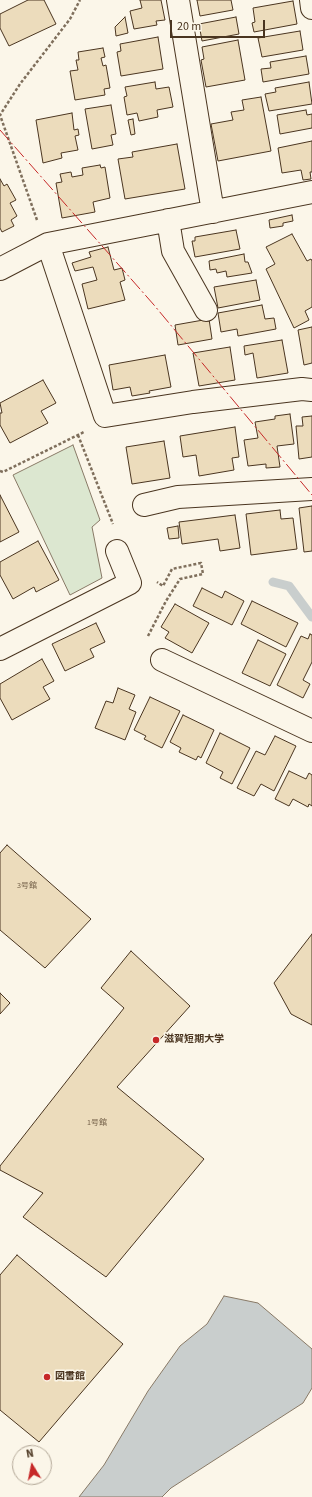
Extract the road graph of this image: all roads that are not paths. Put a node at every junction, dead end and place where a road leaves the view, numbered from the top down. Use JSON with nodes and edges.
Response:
{"nodes":[{"id":1,"x":178,"y":0,"type":"edge"},
{"id":2,"x":311,"y":0,"type":"edge"},
{"id":3,"x":312,"y":8,"type":"edge"},
{"id":4,"x":312,"y":192,"type":"edge"},
{"id":5,"x":213,"y":212,"type":"junction"},
{"id":6,"x":168,"y":220,"type":"junction"},
{"id":7,"x":48,"y":244,"type":"junction"},
{"id":8,"x":0,"y":269,"type":"edge"},
{"id":9,"x":206,"y":310,"type":"dead end"},
{"id":10,"x":312,"y":390,"type":"edge"},
{"id":11,"x":312,"y":489,"type":"edge"},
{"id":12,"x":144,"y":505,"type":"dead end"},
{"id":13,"x":117,"y":551,"type":"dead end"},
{"id":14,"x":0,"y":649,"type":"edge"},
{"id":15,"x":162,"y":660,"type":"dead end"},
{"id":16,"x":312,"y":731,"type":"edge"}],
"edges":[{"from":1,"to":5,"type":"street"},
{"from":2,"to":3,"type":"street"},
{"from":4,"to":5,"type":"street"},
{"from":5,"to":6,"type":"street"},
{"from":6,"to":7,"type":"street"},
{"from":6,"to":9,"type":"street"},
{"from":7,"to":8,"type":"street"},
{"from":7,"to":10,"type":"street"},
{"from":11,"to":12,"type":"street"},
{"from":13,"to":14,"type":"street"},
{"from":15,"to":16,"type":"street"}]}
